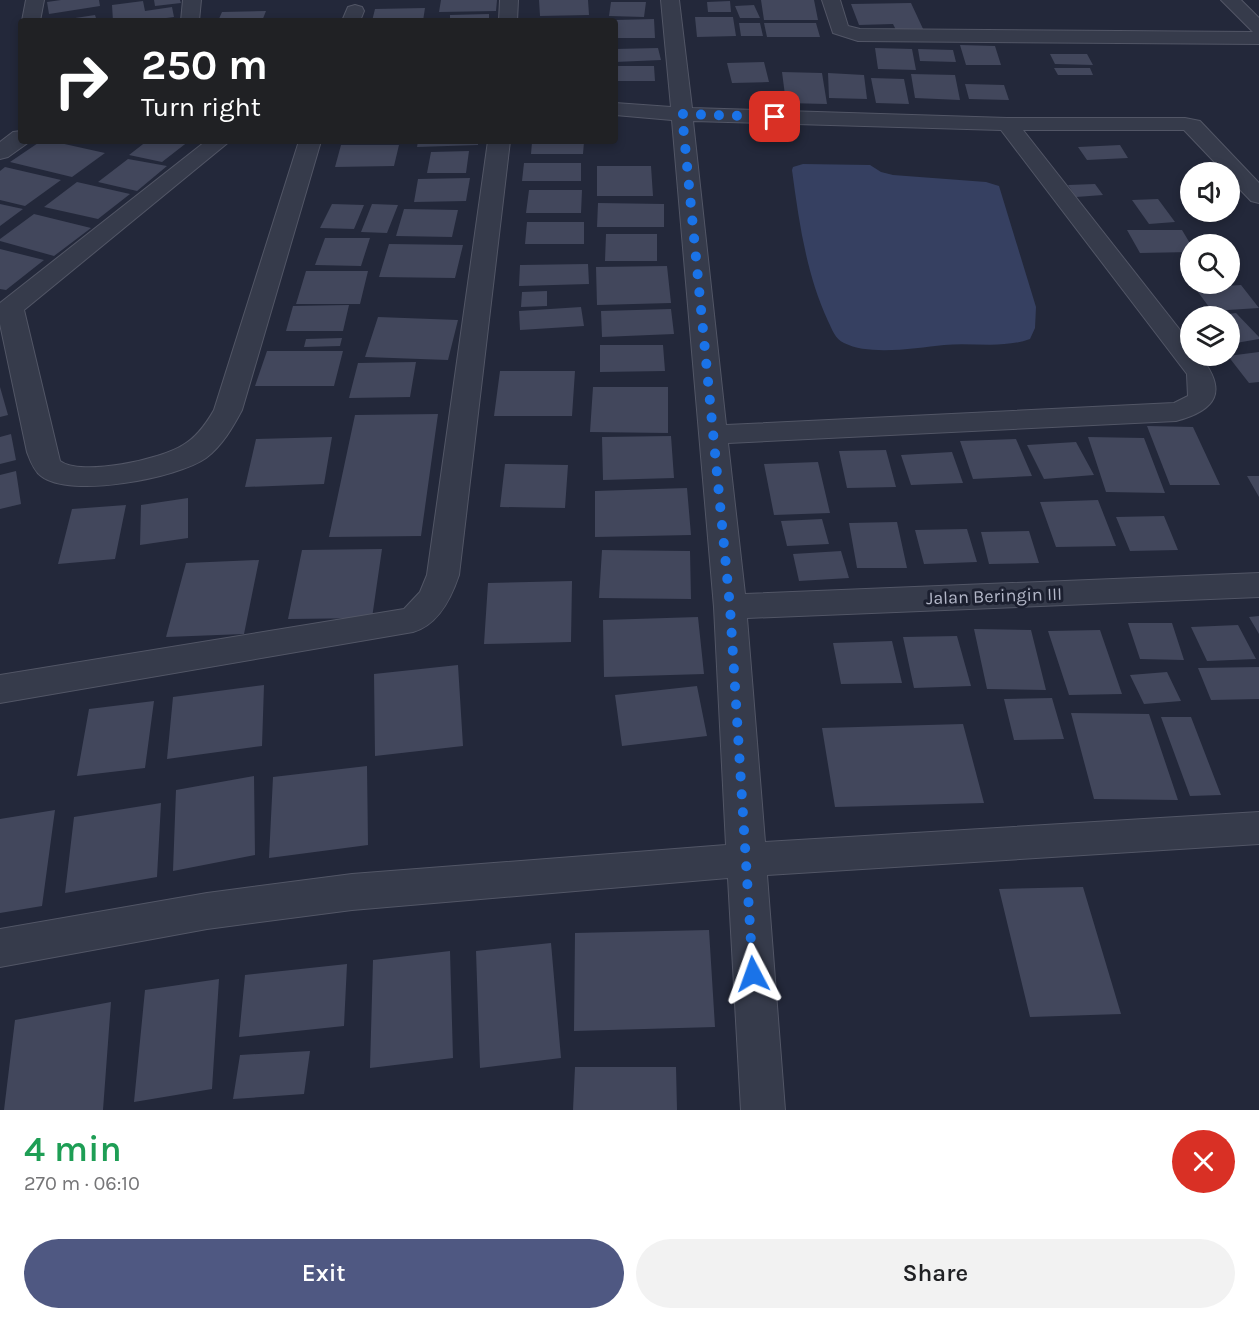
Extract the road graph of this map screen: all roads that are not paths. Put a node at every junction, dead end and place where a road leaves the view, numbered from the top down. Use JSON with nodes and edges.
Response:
{"nodes":[{"id":1,"x":35,"y":0,"type":"edge"},
{"id":2,"x":192,"y":0,"type":"edge"},
{"id":3,"x":509,"y":0,"type":"edge"},
{"id":4,"x":670,"y":0,"type":"edge"},
{"id":5,"x":831,"y":0,"type":"edge"},
{"id":6,"x":1230,"y":0,"type":"edge"},
{"id":7,"x":32,"y":18,"type":"edge"},
{"id":8,"x":190,"y":18,"type":"edge"},
{"id":9,"x":508,"y":18,"type":"edge"},
{"id":10,"x":1259,"y":28,"type":"edge"},
{"id":11,"x":1259,"y":38,"type":"edge"},
{"id":12,"x":618,"y":109,"type":"edge"},
{"id":13,"x":682,"y":114,"type":"junction"},
{"id":14,"x":1006,"y":124,"type":"junction"},
{"id":15,"x":18,"y":139,"type":"edge"},
{"id":16,"x":215,"y":144,"type":"edge"},
{"id":17,"x":309,"y":144,"type":"edge"},
{"id":18,"x":499,"y":144,"type":"edge"},
{"id":19,"x":0,"y":152,"type":"edge"},
{"id":20,"x":1259,"y":196,"type":"edge"},
{"id":21,"x":6,"y":312,"type":"edge"},
{"id":22,"x":713,"y":435,"type":"junction"},
{"id":23,"x":1259,"y":585,"type":"edge"},
{"id":24,"x":730,"y":607,"type":"junction"},
{"id":25,"x":0,"y":689,"type":"edge"},
{"id":26,"x":1259,"y":828,"type":"edge"},
{"id":27,"x":745,"y":860,"type":"junction"},
{"id":28,"x":0,"y":948,"type":"edge"},
{"id":29,"x":763,"y":1110,"type":"edge"}],
"edges":[{"from":1,"to":7,"type":"street"},
{"from":2,"to":8,"type":"street"},
{"from":3,"to":9,"type":"street"},
{"from":4,"to":13,"type":"street"},
{"from":5,"to":11,"type":"street"},
{"from":6,"to":10,"type":"street"},
{"from":12,"to":13,"type":"street"},
{"from":13,"to":14,"type":"street"},
{"from":13,"to":22,"type":"street"},
{"from":14,"to":20,"type":"street"},
{"from":14,"to":22,"type":"street"},
{"from":15,"to":19,"type":"street"},
{"from":16,"to":21,"type":"street"},
{"from":17,"to":21,"type":"street"},
{"from":18,"to":25,"type":"street"},
{"from":22,"to":24,"type":"street"},
{"from":23,"to":24,"type":"street","name":"Jalan Beringin III"},
{"from":24,"to":27,"type":"street"},
{"from":26,"to":27,"type":"street"},
{"from":27,"to":28,"type":"street"},
{"from":27,"to":29,"type":"street"}]}
